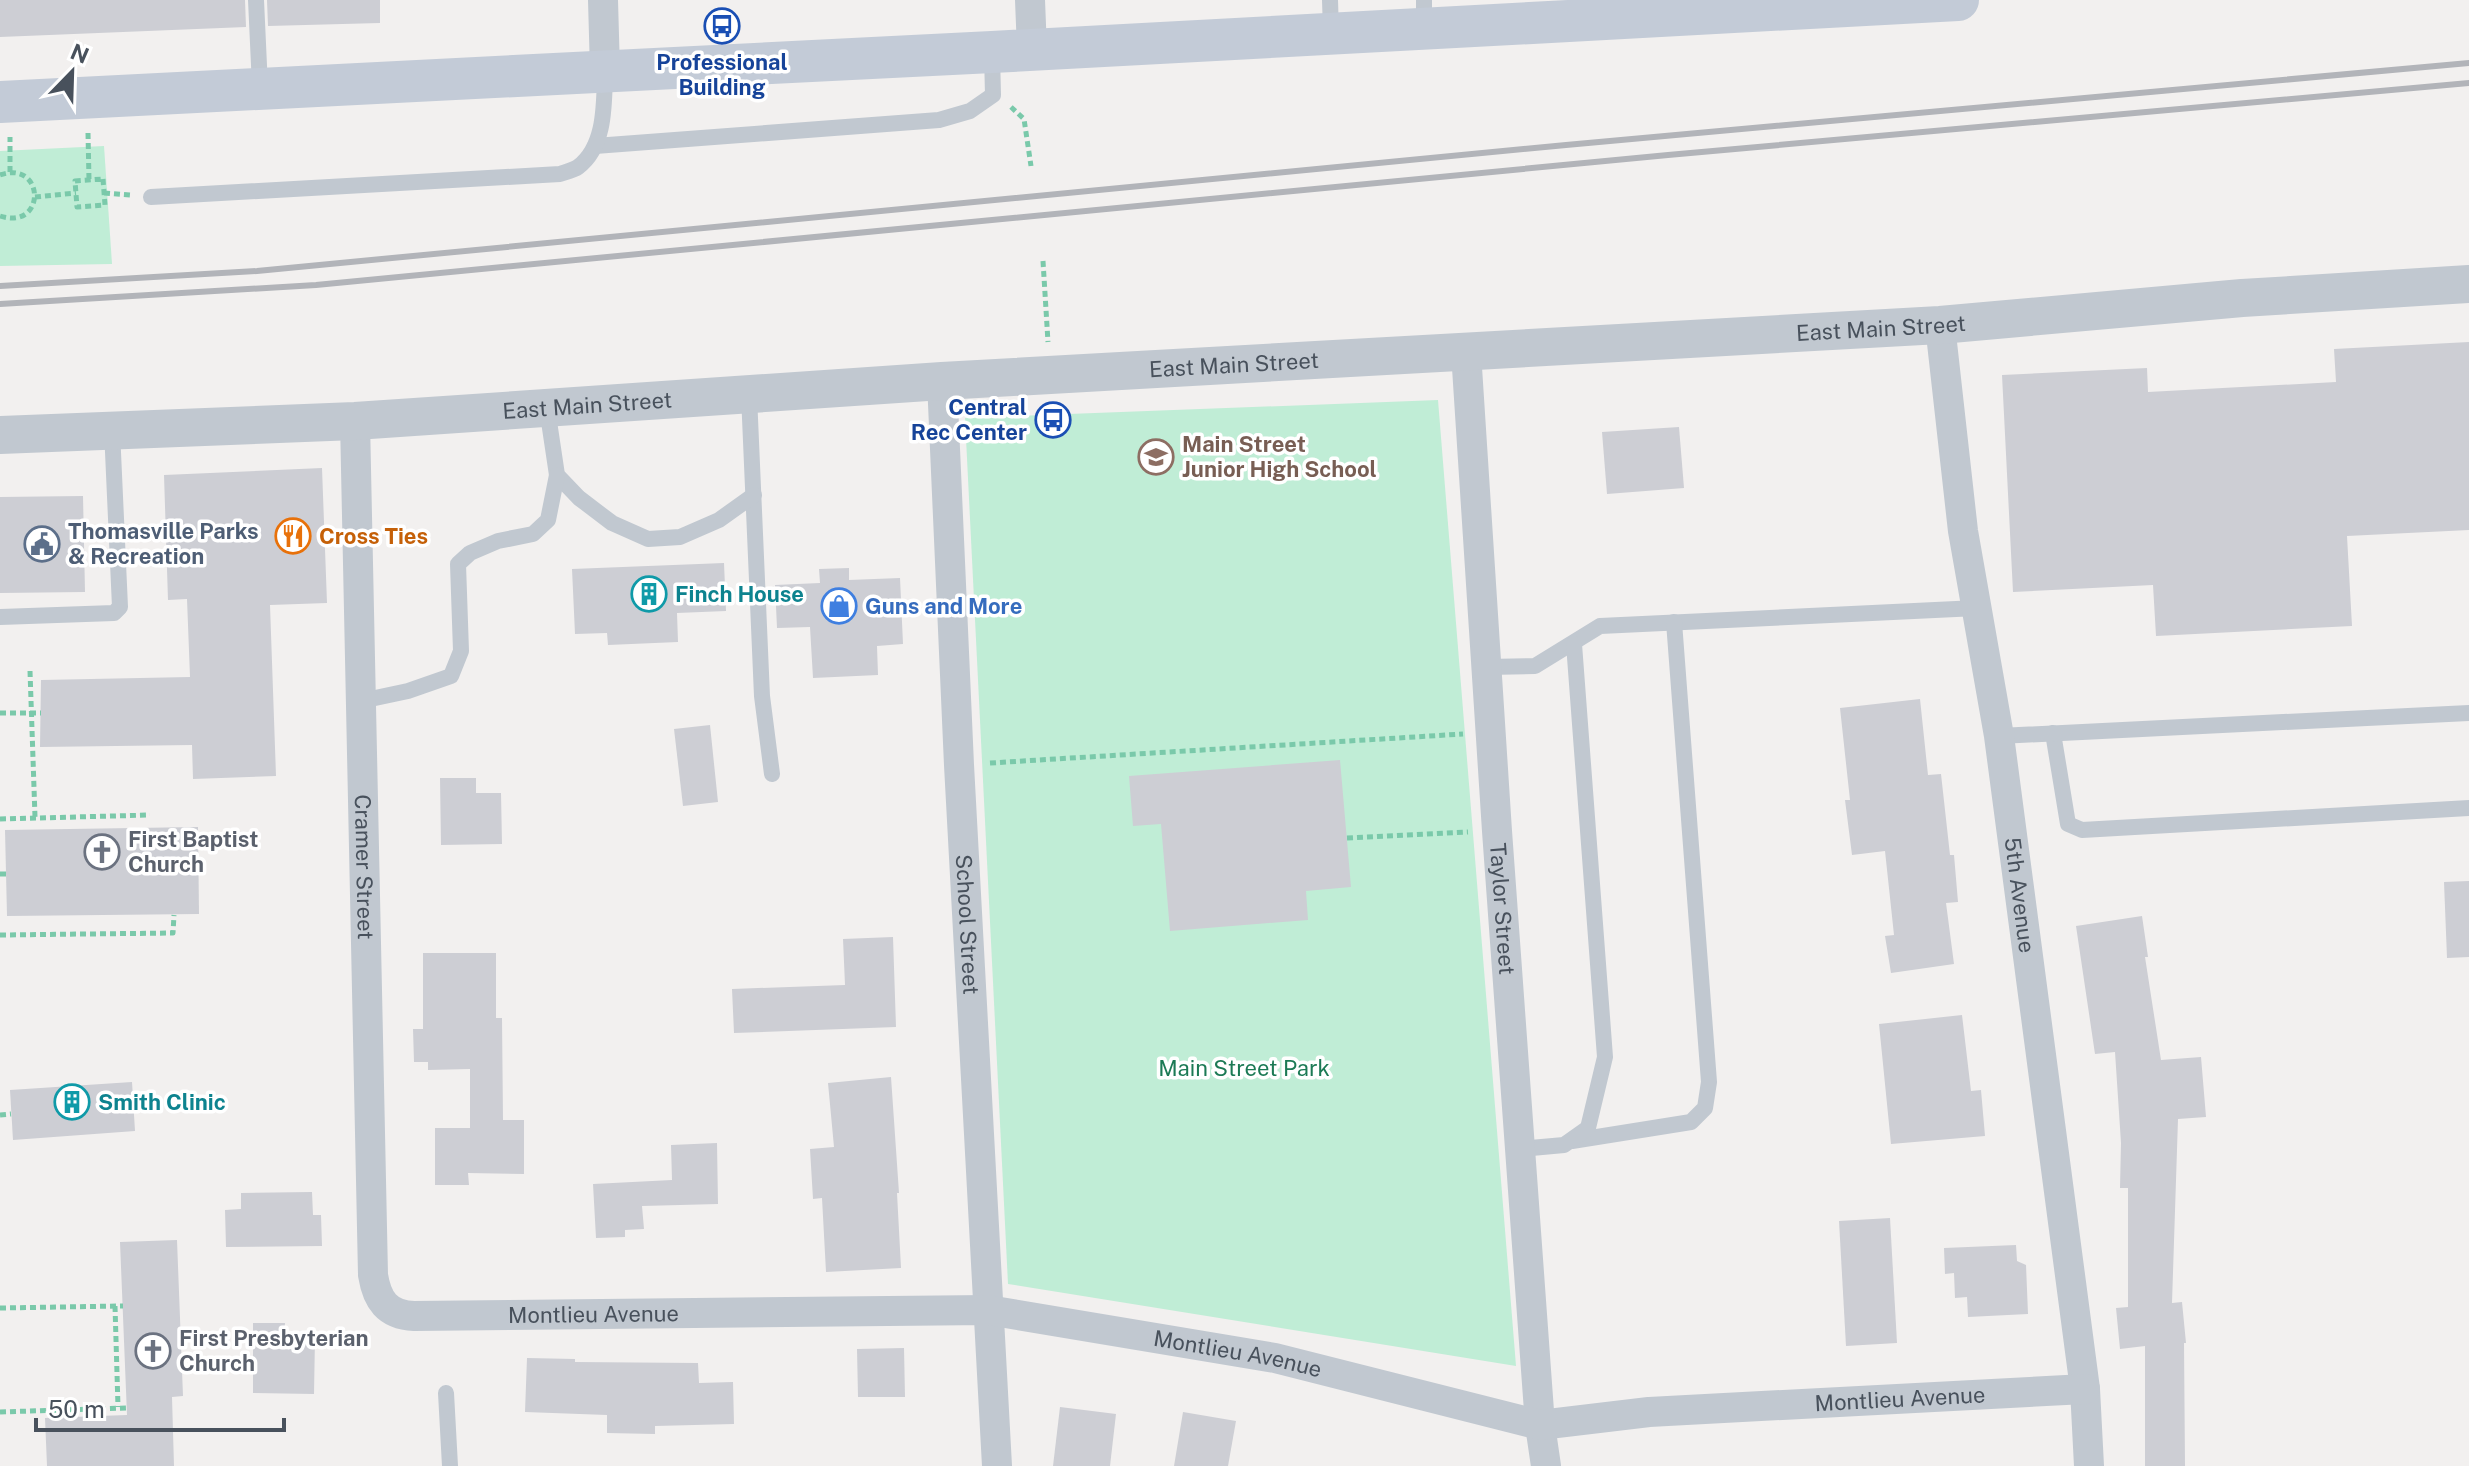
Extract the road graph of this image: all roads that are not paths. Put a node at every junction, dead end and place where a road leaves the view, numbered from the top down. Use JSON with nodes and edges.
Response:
{"nodes":[{"id":1,"x":256,"y":0,"type":"edge"},
{"id":2,"x":603,"y":0,"type":"edge"},
{"id":3,"x":1030,"y":0,"type":"edge"},
{"id":4,"x":1958,"y":0,"type":"edge"},
{"id":5,"x":1699,"y":6,"type":"edge"},
{"id":6,"x":1424,"y":14,"type":"edge"},
{"id":7,"x":1330,"y":17,"type":"edge"},
{"id":8,"x":1012,"y":51,"type":"junction"},
{"id":9,"x":605,"y":71,"type":"junction"},
{"id":10,"x":260,"y":88,"type":"junction"},
{"id":11,"x":0,"y":102,"type":"edge"},
{"id":12,"x":595,"y":146,"type":"junction"},
{"id":13,"x":151,"y":197,"type":"dead end"},
{"id":14,"x":2469,"y":284,"type":"edge"},
{"id":15,"x":1940,"y":325,"type":"junction"},
{"id":16,"x":1466,"y":352,"type":"junction"},
{"id":17,"x":942,"y":381,"type":"junction"},
{"id":18,"x":749,"y":395,"type":"junction"},
{"id":19,"x":547,"y":408,"type":"junction"},
{"id":20,"x":355,"y":421,"type":"junction"},
{"id":21,"x":112,"y":430,"type":"junction"},
{"id":22,"x":0,"y":435,"type":"edge"},
{"id":23,"x":557,"y":475,"type":"junction"},
{"id":24,"x":754,"y":495,"type":"junction"},
{"id":25,"x":1977,"y":608,"type":"junction"},
{"id":26,"x":0,"y":617,"type":"edge"},
{"id":27,"x":1674,"y":622,"type":"junction"},
{"id":28,"x":1574,"y":644,"type":"junction"},
{"id":29,"x":1487,"y":667,"type":"junction"},
{"id":30,"x":361,"y":701,"type":"junction"},
{"id":31,"x":2469,"y":713,"type":"edge"},
{"id":32,"x":2053,"y":733,"type":"junction"},
{"id":33,"x":1999,"y":736,"type":"junction"},
{"id":34,"x":772,"y":774,"type":"dead end"},
{"id":35,"x":2469,"y":808,"type":"edge"},
{"id":36,"x":1572,"y":1141,"type":"junction"},
{"id":37,"x":1520,"y":1149,"type":"junction"},
{"id":38,"x":387,"y":1309,"type":"joint"},
{"id":39,"x":988,"y":1310,"type":"junction"},
{"id":40,"x":2085,"y":1389,"type":"junction"},
{"id":41,"x":446,"y":1393,"type":"dead end"},
{"id":42,"x":1540,"y":1425,"type":"junction"},
{"id":43,"x":450,"y":1466,"type":"edge"},
{"id":44,"x":997,"y":1466,"type":"edge"},
{"id":45,"x":1546,"y":1466,"type":"edge"},
{"id":46,"x":2089,"y":1466,"type":"edge"}],
"edges":[{"from":1,"to":10,"type":"lane"},
{"from":2,"to":9,"type":"street"},
{"from":3,"to":8,"type":"street"},
{"from":4,"to":5,"type":"main road"},
{"from":5,"to":6,"type":"main road"},
{"from":6,"to":7,"type":"main road"},
{"from":7,"to":8,"type":"main road"},
{"from":8,"to":9,"type":"main road"},
{"from":8,"to":12,"type":"lane"},
{"from":9,"to":10,"type":"main road"},
{"from":9,"to":12,"type":"lane"},
{"from":10,"to":11,"type":"main road"},
{"from":12,"to":13,"type":"lane"},
{"from":14,"to":15,"type":"street","name":"East Main Street"},
{"from":15,"to":16,"type":"street","name":"East Main Street"},
{"from":15,"to":25,"type":"street","name":"5th Avenue"},
{"from":16,"to":17,"type":"street","name":"East Main Street"},
{"from":16,"to":29,"type":"street","name":"Taylor Street"},
{"from":17,"to":18,"type":"street","name":"East Main Street"},
{"from":17,"to":39,"type":"street","name":"School Street"},
{"from":18,"to":19,"type":"street","name":"East Main Street"},
{"from":18,"to":24,"type":"lane"},
{"from":19,"to":20,"type":"street","name":"East Main Street"},
{"from":19,"to":23,"type":"lane"},
{"from":20,"to":21,"type":"street","name":"East Main Street"},
{"from":20,"to":30,"type":"street","name":"Cramer Street"},
{"from":21,"to":22,"type":"street","name":"East Main Street"},
{"from":21,"to":26,"type":"lane"},
{"from":23,"to":24,"type":"lane"},
{"from":23,"to":30,"type":"lane"},
{"from":24,"to":34,"type":"lane"},
{"from":25,"to":27,"type":"lane"},
{"from":25,"to":33,"type":"street","name":"5th Avenue"},
{"from":27,"to":28,"type":"lane"},
{"from":27,"to":36,"type":"lane"},
{"from":28,"to":29,"type":"lane"},
{"from":28,"to":36,"type":"lane"},
{"from":29,"to":37,"type":"street","name":"Taylor Street"},
{"from":30,"to":38,"type":"street","name":"Cramer Street"},
{"from":31,"to":32,"type":"lane"},
{"from":32,"to":33,"type":"lane"},
{"from":32,"to":35,"type":"lane"},
{"from":33,"to":40,"type":"street","name":"5th Avenue"},
{"from":36,"to":37,"type":"lane"},
{"from":37,"to":42,"type":"street","name":"Taylor Street"},
{"from":38,"to":39,"type":"street","name":"Montlieu Avenue"},
{"from":39,"to":42,"type":"street","name":"Montlieu Avenue"},
{"from":39,"to":44,"type":"street","name":"School Street"},
{"from":40,"to":42,"type":"street","name":"Montlieu Avenue"},
{"from":40,"to":46,"type":"street","name":"5th Avenue"},
{"from":41,"to":43,"type":"lane"},
{"from":42,"to":45,"type":"street","name":"Taylor Street"}]}
